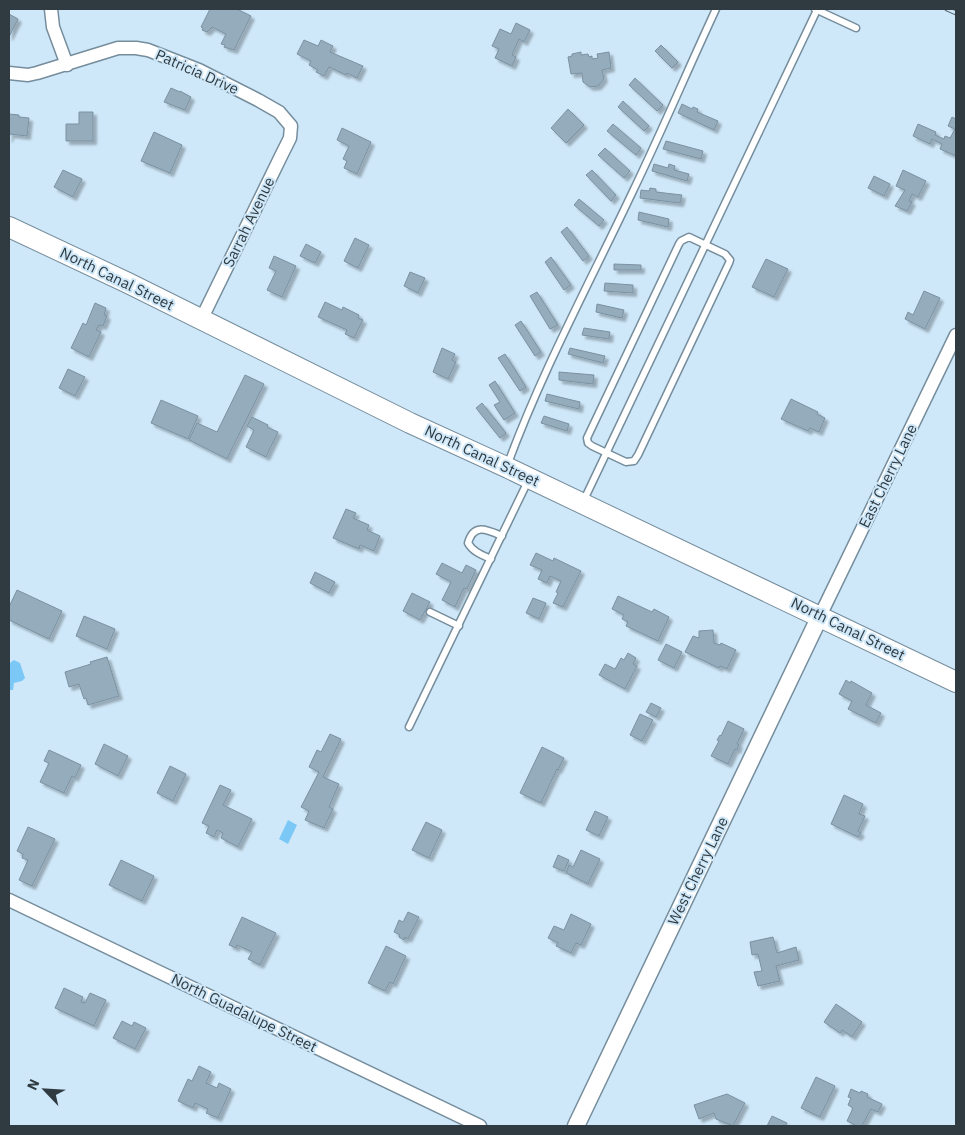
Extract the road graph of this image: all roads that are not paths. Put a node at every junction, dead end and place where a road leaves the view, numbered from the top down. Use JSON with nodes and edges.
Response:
{"nodes":[{"id":1,"x":51,"y":9,"type":"edge"},
{"id":2,"x":716,"y":9,"type":"edge"},
{"id":3,"x":815,"y":10,"type":"edge"},
{"id":4,"x":856,"y":28,"type":"dead end"},
{"id":5,"x":67,"y":65,"type":"junction"},
{"id":6,"x":9,"y":73,"type":"edge"},
{"id":7,"x":289,"y":124,"type":"joint"},
{"id":8,"x":9,"y":227,"type":"edge"},
{"id":9,"x":706,"y":244,"type":"junction"},
{"id":10,"x":201,"y":320,"type":"junction"},
{"id":11,"x":956,"y":335,"type":"edge"},
{"id":12,"x":606,"y":452,"type":"junction"},
{"id":13,"x":506,"y":467,"type":"junction"},
{"id":14,"x":530,"y":478,"type":"junction"},
{"id":15,"x":582,"y":503,"type":"junction"},
{"id":16,"x":502,"y":536,"type":"junction"},
{"id":17,"x":491,"y":559,"type":"junction"},
{"id":18,"x":430,"y":612,"type":"dead end"},
{"id":19,"x":820,"y":616,"type":"junction"},
{"id":20,"x":459,"y":626,"type":"junction"},
{"id":21,"x":956,"y":682,"type":"edge"},
{"id":22,"x":409,"y":727,"type":"dead end"},
{"id":23,"x":9,"y":900,"type":"edge"},
{"id":24,"x":480,"y":1126,"type":"edge"},
{"id":25,"x":576,"y":1126,"type":"edge"}],
"edges":[{"from":1,"to":5,"type":"street"},
{"from":2,"to":13,"type":"lane"},
{"from":3,"to":4,"type":"lane"},
{"from":3,"to":9,"type":"lane"},
{"from":5,"to":6,"type":"street","name":"Patricia Drive"},
{"from":5,"to":7,"type":"street","name":"Patricia Drive"},
{"from":7,"to":10,"type":"street","name":"Sarrah Avenue"},
{"from":8,"to":10,"type":"main road","name":"North Canal Street"},
{"from":9,"to":12,"type":"lane"},
{"from":9,"to":12,"type":"lane"},
{"from":9,"to":12,"type":"lane"},
{"from":10,"to":13,"type":"main road","name":"North Canal Street"},
{"from":11,"to":19,"type":"street","name":"East Cherry Lane"},
{"from":12,"to":15,"type":"lane"},
{"from":13,"to":14,"type":"main road","name":"North Canal Street"},
{"from":14,"to":15,"type":"main road","name":"North Canal Street"},
{"from":14,"to":16,"type":"lane"},
{"from":15,"to":19,"type":"main road","name":"North Canal Street"},
{"from":16,"to":17,"type":"lane"},
{"from":16,"to":17,"type":"lane"},
{"from":17,"to":20,"type":"lane"},
{"from":18,"to":20,"type":"lane"},
{"from":19,"to":21,"type":"main road","name":"North Canal Street"},
{"from":19,"to":25,"type":"street","name":"West Cherry Lane"},
{"from":20,"to":22,"type":"lane"},
{"from":23,"to":24,"type":"street","name":"North Guadalupe Street"}]}
